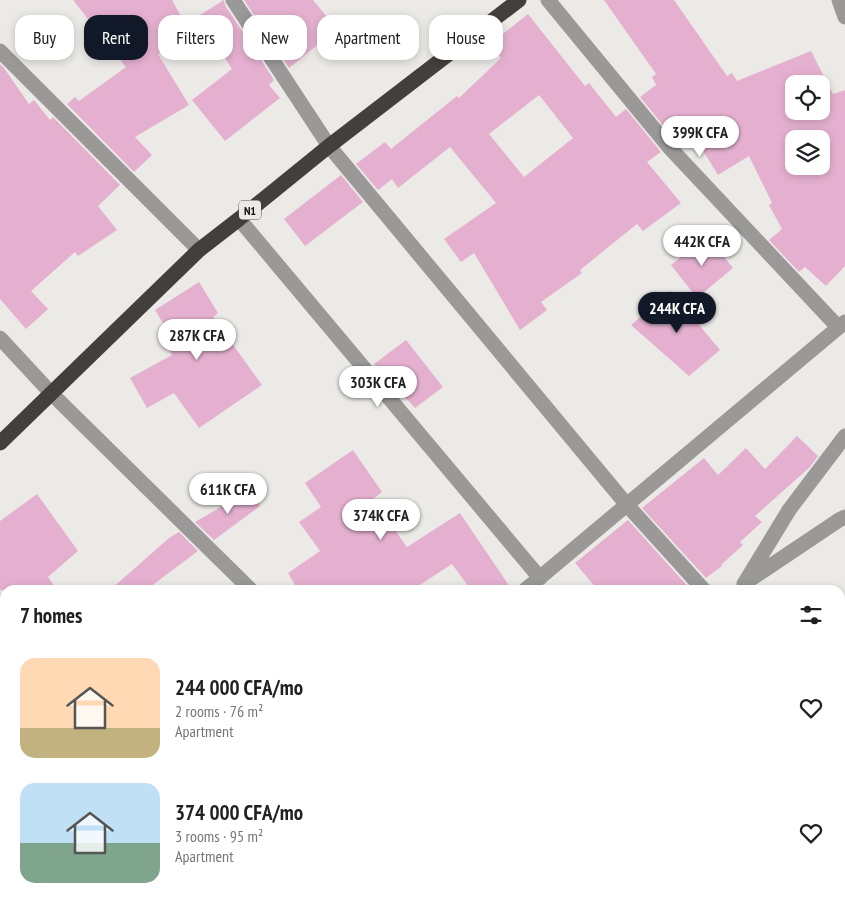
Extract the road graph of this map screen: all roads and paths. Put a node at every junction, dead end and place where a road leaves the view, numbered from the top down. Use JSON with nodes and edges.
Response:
{"nodes":[{"id":1,"x":233,"y":0,"type":"edge"},
{"id":2,"x":519,"y":0,"type":"edge"},
{"id":3,"x":548,"y":0,"type":"edge"},
{"id":4,"x":839,"y":0,"type":"edge"},
{"id":5,"x":845,"y":17,"type":"edge"},
{"id":6,"x":0,"y":51,"type":"edge"},
{"id":7,"x":329,"y":146,"type":"junction"},
{"id":8,"x":239,"y":219,"type":"junction"},
{"id":9,"x":199,"y":250,"type":"junction"},
{"id":10,"x":842,"y":325,"type":"edge"},
{"id":11,"x":0,"y":338,"type":"edge"},
{"id":12,"x":51,"y":394,"type":"junction"},
{"id":13,"x":845,"y":436,"type":"edge"},
{"id":14,"x":0,"y":443,"type":"edge"},
{"id":15,"x":627,"y":505,"type":"junction"},
{"id":16,"x":845,"y":517,"type":"edge"},
{"id":17,"x":540,"y":578,"type":"junction"},
{"id":18,"x":246,"y":585,"type":"edge"},
{"id":19,"x":531,"y":585,"type":"edge"},
{"id":20,"x":699,"y":585,"type":"edge"},
{"id":21,"x":742,"y":585,"type":"edge"},
{"id":22,"x":744,"y":585,"type":"edge"}],
"edges":[{"from":1,"to":7,"type":"street"},
{"from":2,"to":7,"type":"highway","number":"N1"},
{"from":3,"to":10,"type":"street"},
{"from":4,"to":5,"type":"street"},
{"from":6,"to":9,"type":"street"},
{"from":7,"to":8,"type":"highway","number":"N1"},
{"from":7,"to":15,"type":"street"},
{"from":8,"to":9,"type":"highway","number":"N1"},
{"from":8,"to":17,"type":"street"},
{"from":9,"to":12,"type":"highway","number":"N1"},
{"from":10,"to":15,"type":"street"},
{"from":11,"to":12,"type":"street"},
{"from":12,"to":14,"type":"highway","number":"N1"},
{"from":12,"to":18,"type":"street"},
{"from":13,"to":21,"type":"street"},
{"from":15,"to":17,"type":"street"},
{"from":15,"to":20,"type":"street"},
{"from":16,"to":22,"type":"street"},
{"from":17,"to":19,"type":"street"}]}
